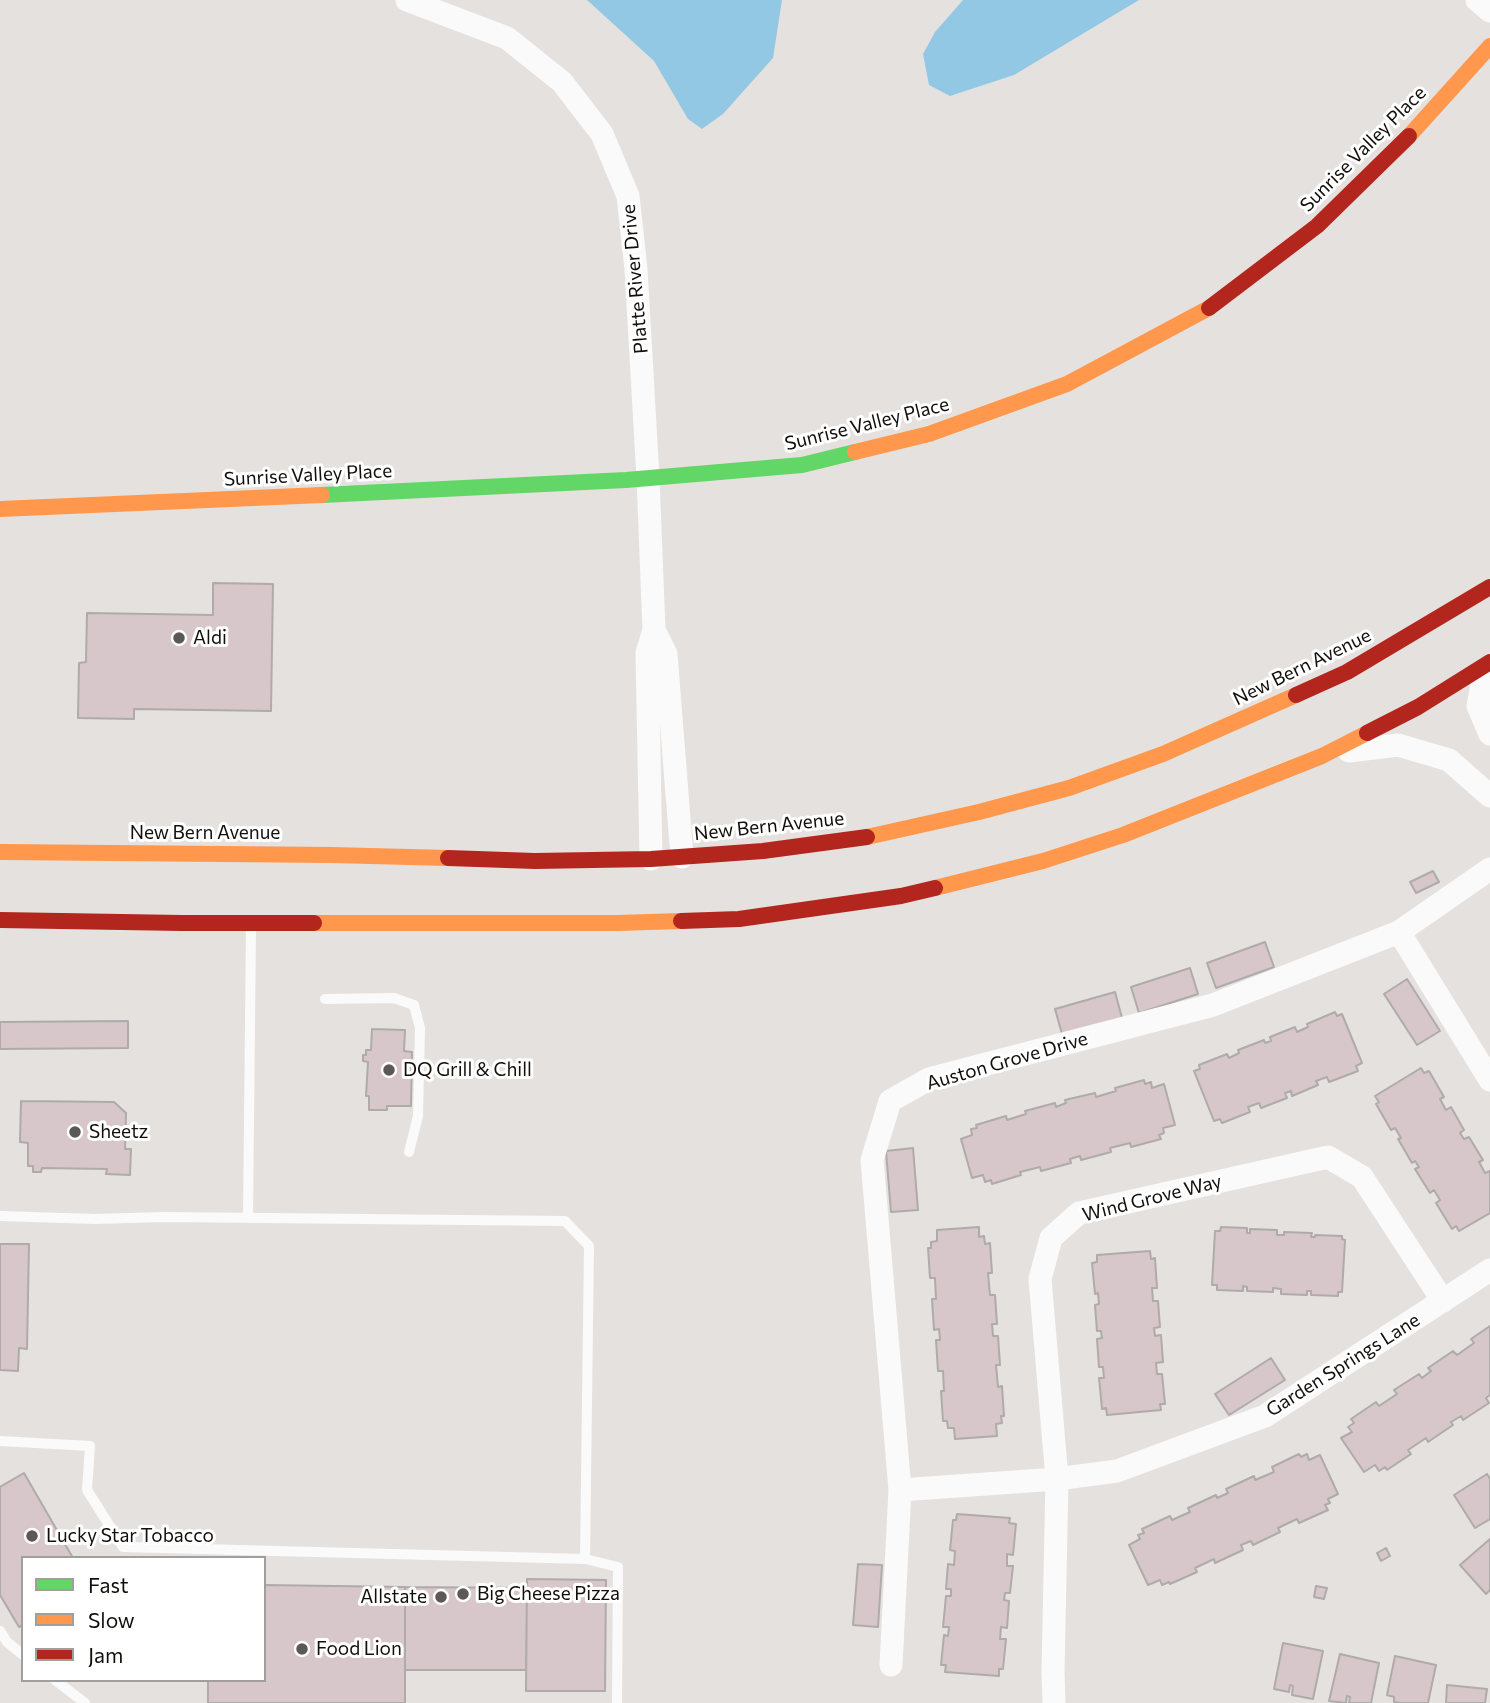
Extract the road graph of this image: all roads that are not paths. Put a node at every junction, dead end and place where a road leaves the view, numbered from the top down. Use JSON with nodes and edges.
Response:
{"nodes":[{"id":1,"x":407,"y":0,"type":"edge"},
{"id":2,"x":1477,"y":0,"type":"edge"},
{"id":3,"x":1490,"y":12,"type":"edge"},
{"id":4,"x":1490,"y":46,"type":"edge"},
{"id":5,"x":648,"y":478,"type":"junction"},
{"id":6,"x":0,"y":509,"type":"edge"},
{"id":7,"x":1490,"y":587,"type":"edge"},
{"id":8,"x":654,"y":630,"type":"junction"},
{"id":9,"x":1490,"y":662,"type":"edge"},
{"id":10,"x":1490,"y":673,"type":"edge"},
{"id":11,"x":1490,"y":734,"type":"edge"},
{"id":12,"x":1322,"y":756,"type":"junction"},
{"id":13,"x":1490,"y":796,"type":"edge"},
{"id":14,"x":0,"y":852,"type":"edge"},
{"id":15,"x":682,"y":857,"type":"junction"},
{"id":16,"x":651,"y":859,"type":"junction"},
{"id":17,"x":1490,"y":869,"type":"edge"},
{"id":18,"x":0,"y":920,"type":"edge"},
{"id":19,"x":251,"y":923,"type":"junction"},
{"id":20,"x":1399,"y":932,"type":"junction"},
{"id":21,"x":325,"y":999,"type":"dead end"},
{"id":22,"x":1490,"y":1080,"type":"edge"},
{"id":23,"x":409,"y":1152,"type":"dead end"},
{"id":24,"x":0,"y":1216,"type":"edge"},
{"id":25,"x":247,"y":1218,"type":"junction"},
{"id":26,"x":1490,"y":1269,"type":"edge"},
{"id":27,"x":1443,"y":1301,"type":"junction"},
{"id":28,"x":0,"y":1441,"type":"edge"},
{"id":29,"x":1057,"y":1479,"type":"junction"},
{"id":30,"x":900,"y":1490,"type":"junction"},
{"id":31,"x":585,"y":1559,"type":"junction"},
{"id":32,"x":0,"y":1631,"type":"edge"},
{"id":33,"x":21,"y":1654,"type":"edge"},
{"id":34,"x":891,"y":1665,"type":"dead end"},
{"id":35,"x":58,"y":1682,"type":"edge"},
{"id":36,"x":85,"y":1703,"type":"edge"},
{"id":37,"x":617,"y":1703,"type":"edge"},
{"id":38,"x":1054,"y":1703,"type":"edge"}],
"edges":[{"from":1,"to":5,"type":"street","name":"Platte River Drive"},
{"from":2,"to":3,"type":"street"},
{"from":4,"to":5,"type":"main road","name":"Sunrise Valley Place"},
{"from":5,"to":6,"type":"main road","name":"Sunrise Valley Place"},
{"from":5,"to":8,"type":"street","name":"Platte River Drive"},
{"from":7,"to":15,"type":"main road","name":"New Bern Avenue"},
{"from":8,"to":15,"type":"street","name":"Platte River Drive"},
{"from":8,"to":16,"type":"street","name":"Platte River Drive"},
{"from":9,"to":12,"type":"main road"},
{"from":10,"to":11,"type":"street"},
{"from":12,"to":13,"type":"street"},
{"from":12,"to":19,"type":"main road"},
{"from":14,"to":16,"type":"main road","name":"New Bern Avenue"},
{"from":15,"to":16,"type":"main road","name":"New Bern Avenue"},
{"from":17,"to":20,"type":"street","name":"Auston Grove Drive"},
{"from":18,"to":19,"type":"main road"},
{"from":19,"to":25,"type":"lane"},
{"from":20,"to":22,"type":"street"},
{"from":20,"to":30,"type":"street","name":"Auston Grove Drive"},
{"from":21,"to":23,"type":"lane"},
{"from":24,"to":25,"type":"lane"},
{"from":25,"to":31,"type":"lane"},
{"from":26,"to":27,"type":"street","name":"Garden Springs Lane"},
{"from":27,"to":29,"type":"street","name":"Garden Springs Lane"},
{"from":27,"to":29,"type":"street","name":"Wind Grove Way"},
{"from":28,"to":31,"type":"lane"},
{"from":29,"to":30,"type":"street","name":"Garden Springs Lane"},
{"from":29,"to":38,"type":"street","name":"Wind Grove Way"},
{"from":30,"to":34,"type":"street","name":"Auston Grove Drive"},
{"from":31,"to":37,"type":"lane"},
{"from":32,"to":33,"type":"lane"},
{"from":35,"to":36,"type":"lane"}]}
